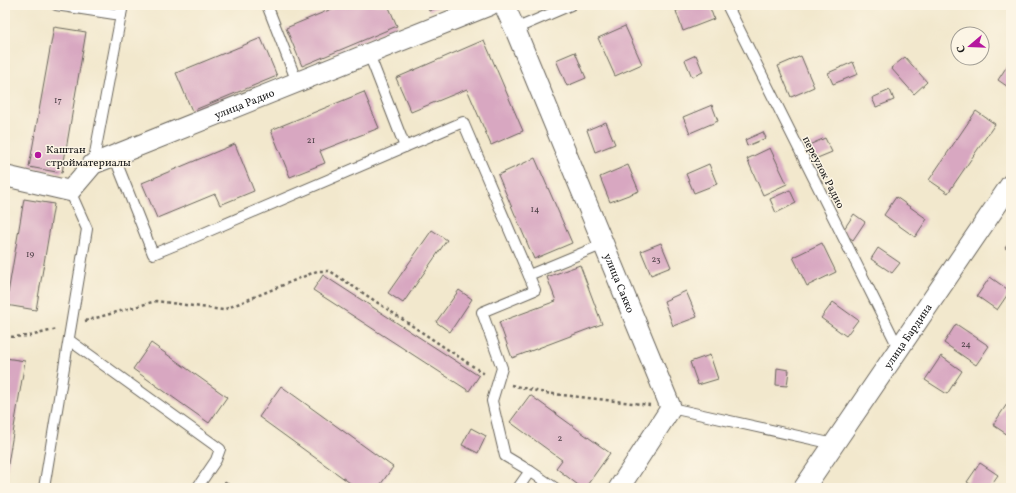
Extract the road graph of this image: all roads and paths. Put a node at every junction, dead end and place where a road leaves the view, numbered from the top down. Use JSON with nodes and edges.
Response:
{"nodes":[{"id":1,"x":56,"y":5,"type":"edge"},
{"id":2,"x":123,"y":5,"type":"edge"},
{"id":3,"x":267,"y":5,"type":"edge"},
{"id":4,"x":490,"y":5,"type":"edge"},
{"id":5,"x":504,"y":5,"type":"edge"},
{"id":6,"x":571,"y":5,"type":"edge"},
{"id":7,"x":727,"y":5,"type":"edge"},
{"id":8,"x":121,"y":15,"type":"junction"},
{"id":9,"x":515,"y":29,"type":"junction"},
{"id":10,"x":368,"y":54,"type":"junction"},
{"id":11,"x":297,"y":82,"type":"junction"},
{"id":12,"x":405,"y":147,"type":"junction"},
{"id":13,"x":114,"y":156,"type":"junction"},
{"id":14,"x":93,"y":164,"type":"junction"},
{"id":15,"x":5,"y":176,"type":"edge"},
{"id":16,"x":1011,"y":184,"type":"edge"},
{"id":17,"x":70,"y":191,"type":"junction"},
{"id":18,"x":604,"y":244,"type":"junction"},
{"id":19,"x":529,"y":275,"type":"junction"},
{"id":20,"x":71,"y":325,"type":"junction"},
{"id":21,"x":5,"y":337,"type":"edge"},
{"id":22,"x":69,"y":340,"type":"junction"},
{"id":23,"x":899,"y":349,"type":"junction"},
{"id":24,"x":498,"y":382,"type":"junction"},
{"id":25,"x":671,"y":408,"type":"junction"},
{"id":26,"x":834,"y":444,"type":"junction"},
{"id":27,"x":530,"y":471,"type":"junction"},
{"id":28,"x":44,"y":488,"type":"edge"},
{"id":29,"x":197,"y":488,"type":"edge"},
{"id":30,"x":518,"y":488,"type":"edge"},
{"id":31,"x":555,"y":488,"type":"edge"},
{"id":32,"x":620,"y":488,"type":"edge"},
{"id":33,"x":804,"y":488,"type":"edge"}],
"edges":[{"from":1,"to":8,"type":"lane"},
{"from":2,"to":8,"type":"lane"},
{"from":3,"to":11,"type":"lane"},
{"from":4,"to":10,"type":"street","name":"улица Радио"},
{"from":5,"to":9,"type":"street","name":"улица Сакко"},
{"from":6,"to":9,"type":"lane"},
{"from":7,"to":23,"type":"lane","name":"переулок Радио"},
{"from":8,"to":14,"type":"lane"},
{"from":9,"to":18,"type":"street","name":"улица Сакко"},
{"from":10,"to":11,"type":"street","name":"улица Радио"},
{"from":10,"to":12,"type":"lane"},
{"from":11,"to":13,"type":"street","name":"улица Радио"},
{"from":12,"to":13,"type":"lane"},
{"from":12,"to":19,"type":"lane"},
{"from":13,"to":14,"type":"street","name":"улица Радио"},
{"from":14,"to":17,"type":"street","name":"улица Радио"},
{"from":15,"to":17,"type":"street"},
{"from":16,"to":23,"type":"street","name":"улица Бардина"},
{"from":17,"to":20,"type":"lane"},
{"from":18,"to":19,"type":"lane"},
{"from":18,"to":25,"type":"street","name":"улица Сакко"},
{"from":19,"to":24,"type":"lane"},
{"from":20,"to":21,"type":"path"},
{"from":20,"to":22,"type":"lane"},
{"from":20,"to":24,"type":"path"},
{"from":22,"to":28,"type":"lane"},
{"from":22,"to":29,"type":"lane"},
{"from":23,"to":26,"type":"street","name":"улица Бардина"},
{"from":24,"to":25,"type":"path"},
{"from":24,"to":27,"type":"lane"},
{"from":25,"to":26,"type":"lane"},
{"from":25,"to":32,"type":"street"},
{"from":26,"to":33,"type":"street","name":"улица Бардина"},
{"from":27,"to":30,"type":"lane"},
{"from":27,"to":31,"type":"lane"}]}
